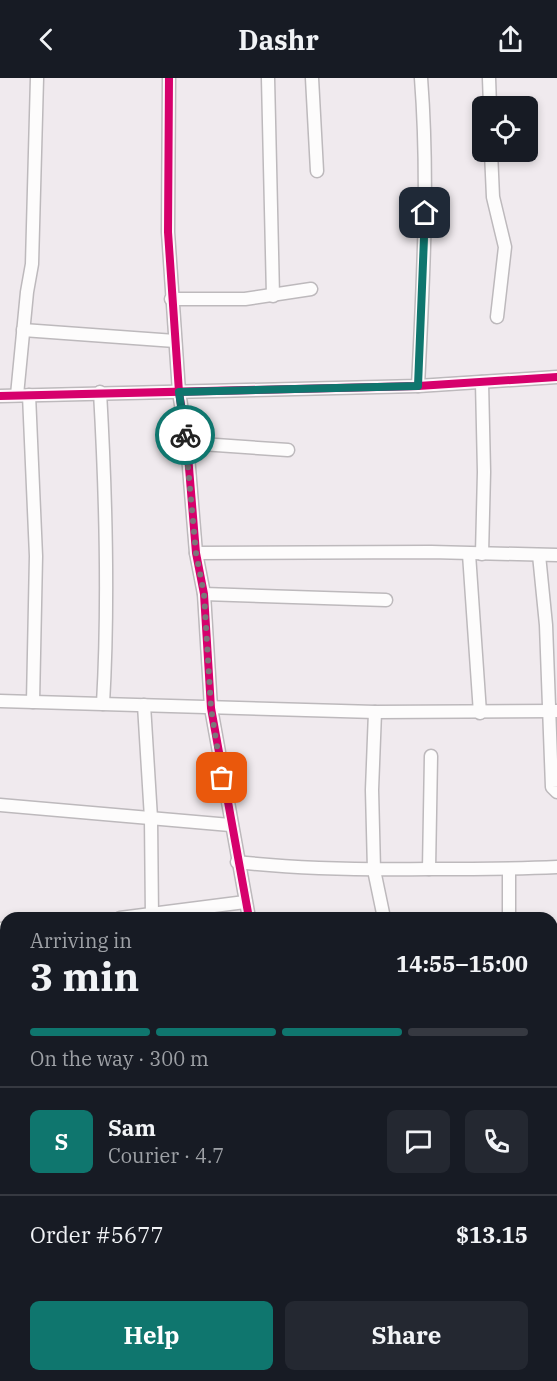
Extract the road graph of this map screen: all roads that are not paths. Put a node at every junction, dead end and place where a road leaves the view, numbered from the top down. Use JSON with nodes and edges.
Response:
{"nodes":[{"id":1,"x":37,"y":78,"type":"edge"},
{"id":2,"x":169,"y":78,"type":"edge"},
{"id":3,"x":268,"y":78,"type":"edge"},
{"id":4,"x":312,"y":78,"type":"edge"},
{"id":5,"x":421,"y":78,"type":"edge"},
{"id":6,"x":489,"y":78,"type":"edge"},
{"id":7,"x":490,"y":96,"type":"edge"},
{"id":8,"x":491,"y":162,"type":"edge"},
{"id":9,"x":317,"y":171,"type":"dead end"},
{"id":10,"x":311,"y":289,"type":"dead end"},
{"id":11,"x":273,"y":296,"type":"junction"},
{"id":12,"x":171,"y":299,"type":"junction"},
{"id":13,"x":497,"y":316,"type":"dead end"},
{"id":14,"x":23,"y":330,"type":"junction"},
{"id":15,"x":175,"y":341,"type":"junction"},
{"id":16,"x":557,"y":377,"type":"edge"},
{"id":17,"x":482,"y":382,"type":"junction"},
{"id":18,"x":418,"y":386,"type":"junction"},
{"id":19,"x":100,"y":392,"type":"junction"},
{"id":20,"x":179,"y":392,"type":"junction"},
{"id":21,"x":23,"y":395,"type":"junction"},
{"id":22,"x":0,"y":396,"type":"edge"},
{"id":23,"x":187,"y":443,"type":"junction"},
{"id":24,"x":288,"y":450,"type":"dead end"},
{"id":25,"x":196,"y":553,"type":"junction"},
{"id":26,"x":469,"y":554,"type":"junction"},
{"id":27,"x":482,"y":554,"type":"junction"},
{"id":28,"x":539,"y":555,"type":"junction"},
{"id":29,"x":557,"y":555,"type":"edge"},
{"id":30,"x":204,"y":594,"type":"junction"},
{"id":31,"x":386,"y":600,"type":"dead end"},
{"id":32,"x":0,"y":701,"type":"edge"},
{"id":33,"x":33,"y":702,"type":"junction"},
{"id":34,"x":103,"y":704,"type":"junction"},
{"id":35,"x":144,"y":705,"type":"junction"},
{"id":36,"x":211,"y":708,"type":"junction"},
{"id":37,"x":375,"y":711,"type":"junction"},
{"id":38,"x":553,"y":711,"type":"edge"},
{"id":39,"x":480,"y":713,"type":"junction"},
{"id":40,"x":431,"y":756,"type":"dead end"},
{"id":41,"x":557,"y":792,"type":"edge"},
{"id":42,"x":0,"y":805,"type":"edge"},
{"id":43,"x":151,"y":818,"type":"junction"},
{"id":44,"x":230,"y":825,"type":"junction"},
{"id":45,"x":237,"y":862,"type":"junction"},
{"id":46,"x":557,"y":867,"type":"edge"},
{"id":47,"x":429,"y":869,"type":"junction"},
{"id":48,"x":509,"y":869,"type":"junction"},
{"id":49,"x":374,"y":870,"type":"junction"},
{"id":50,"x":245,"y":903,"type":"junction"},
{"id":51,"x":152,"y":912,"type":"edge"},
{"id":52,"x":181,"y":912,"type":"edge"},
{"id":53,"x":247,"y":912,"type":"edge"},
{"id":54,"x":383,"y":912,"type":"edge"},
{"id":55,"x":509,"y":912,"type":"edge"}],
"edges":[{"from":1,"to":14,"type":"street"},
{"from":2,"to":12,"type":"street"},
{"from":3,"to":11,"type":"street"},
{"from":4,"to":9,"type":"street"},
{"from":5,"to":18,"type":"street"},
{"from":6,"to":7,"type":"street"},
{"from":8,"to":13,"type":"street"},
{"from":10,"to":11,"type":"street"},
{"from":11,"to":12,"type":"street"},
{"from":12,"to":15,"type":"street"},
{"from":14,"to":15,"type":"street"},
{"from":14,"to":21,"type":"street"},
{"from":15,"to":20,"type":"street"},
{"from":16,"to":17,"type":"street"},
{"from":17,"to":18,"type":"street"},
{"from":17,"to":27,"type":"street"},
{"from":18,"to":20,"type":"street"},
{"from":19,"to":20,"type":"street"},
{"from":19,"to":21,"type":"street"},
{"from":19,"to":34,"type":"street"},
{"from":20,"to":23,"type":"street"},
{"from":21,"to":22,"type":"street"},
{"from":21,"to":33,"type":"street"},
{"from":23,"to":24,"type":"street"},
{"from":23,"to":25,"type":"street"},
{"from":25,"to":26,"type":"street"},
{"from":25,"to":30,"type":"street"},
{"from":26,"to":27,"type":"street"},
{"from":26,"to":39,"type":"street"},
{"from":27,"to":28,"type":"street"},
{"from":28,"to":29,"type":"street"},
{"from":28,"to":38,"type":"street"},
{"from":30,"to":31,"type":"street"},
{"from":30,"to":36,"type":"street"},
{"from":32,"to":33,"type":"street"},
{"from":33,"to":34,"type":"street"},
{"from":34,"to":35,"type":"street"},
{"from":35,"to":36,"type":"street"},
{"from":35,"to":43,"type":"street"},
{"from":36,"to":37,"type":"street"},
{"from":36,"to":44,"type":"street"},
{"from":37,"to":39,"type":"street"},
{"from":37,"to":49,"type":"street"},
{"from":38,"to":39,"type":"street"},
{"from":38,"to":41,"type":"street"},
{"from":40,"to":47,"type":"street"},
{"from":42,"to":43,"type":"street"},
{"from":43,"to":44,"type":"street"},
{"from":43,"to":51,"type":"street"},
{"from":44,"to":45,"type":"street"},
{"from":45,"to":49,"type":"street"},
{"from":45,"to":50,"type":"street"},
{"from":46,"to":48,"type":"street"},
{"from":47,"to":48,"type":"street"},
{"from":47,"to":49,"type":"street"},
{"from":48,"to":55,"type":"street"},
{"from":49,"to":54,"type":"street"},
{"from":50,"to":52,"type":"street"},
{"from":50,"to":53,"type":"street"}]}
